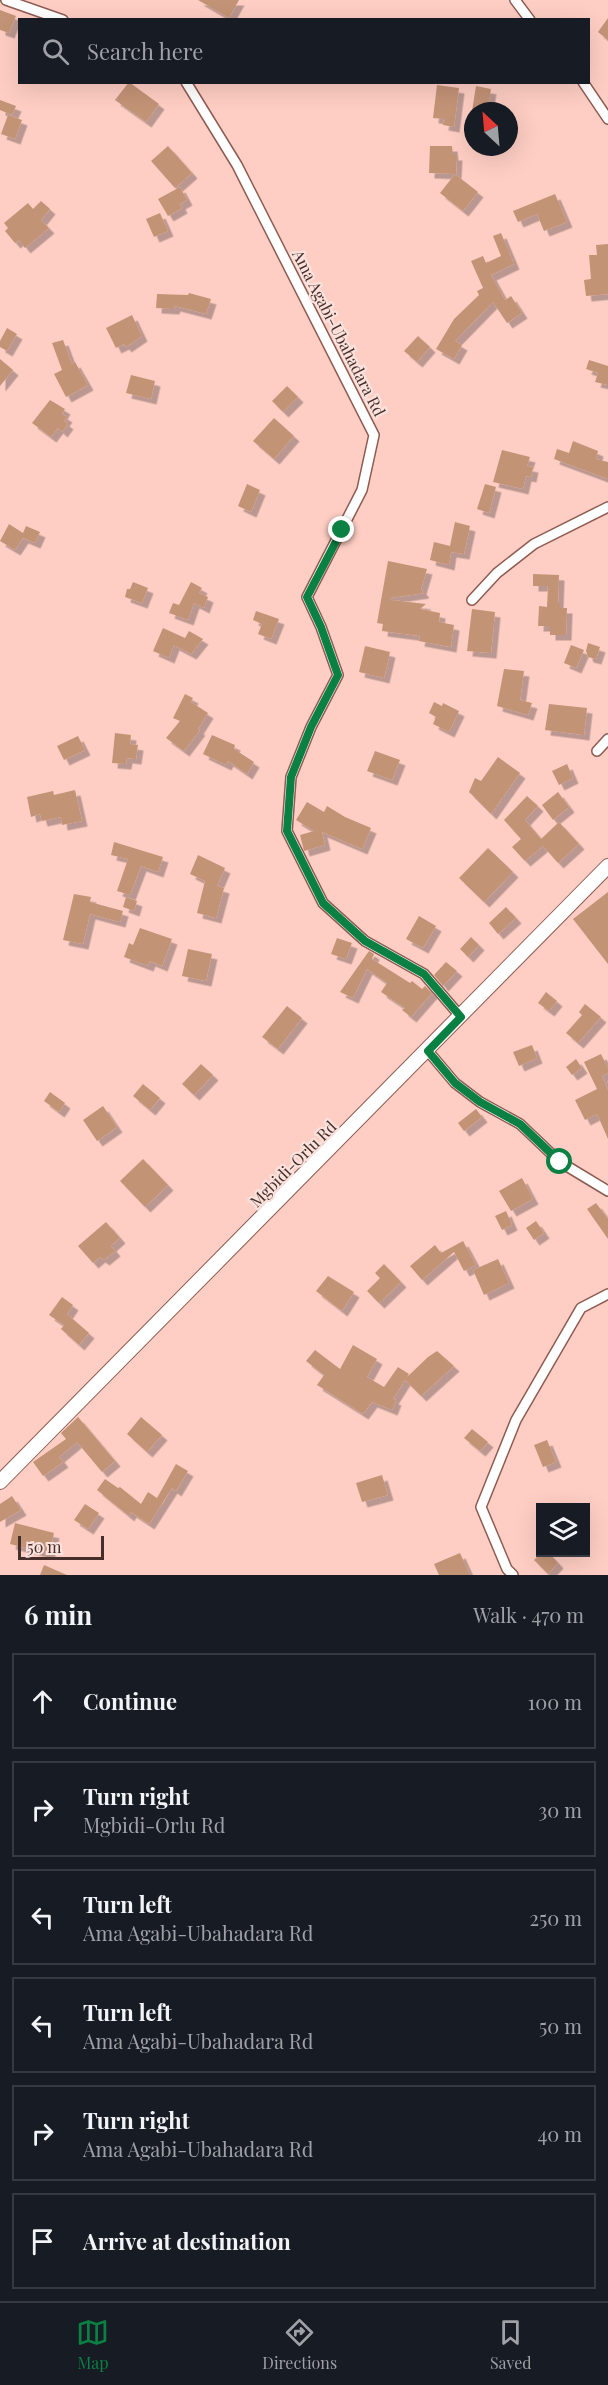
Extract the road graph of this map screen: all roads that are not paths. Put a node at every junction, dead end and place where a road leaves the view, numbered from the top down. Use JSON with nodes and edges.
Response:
{"nodes":[{"id":1,"x":6,"y":0,"type":"edge"},
{"id":2,"x":514,"y":0,"type":"edge"},
{"id":3,"x":57,"y":18,"type":"edge"},
{"id":4,"x":528,"y":18,"type":"edge"},
{"id":5,"x":187,"y":84,"type":"edge"},
{"id":6,"x":584,"y":84,"type":"edge"},
{"id":7,"x":608,"y":119,"type":"edge"},
{"id":8,"x":608,"y":507,"type":"edge"},
{"id":9,"x":472,"y":600,"type":"dead end"},
{"id":10,"x":608,"y":739,"type":"edge"},
{"id":11,"x":597,"y":751,"type":"dead end"},
{"id":12,"x":608,"y":866,"type":"edge"},
{"id":13,"x":461,"y":1017,"type":"junction"},
{"id":14,"x":428,"y":1051,"type":"junction"},
{"id":15,"x":608,"y":1191,"type":"edge"},
{"id":16,"x":608,"y":1294,"type":"edge"},
{"id":17,"x":0,"y":1482,"type":"edge"},
{"id":18,"x":513,"y":1575,"type":"edge"}],
"edges":[{"from":1,"to":3,"type":"street"},
{"from":2,"to":4,"type":"street"},
{"from":5,"to":13,"type":"street","name":"Ama Agabi-Ubahadara Rd"},
{"from":6,"to":7,"type":"street"},
{"from":8,"to":9,"type":"street"},
{"from":10,"to":11,"type":"street"},
{"from":12,"to":13,"type":"main road","name":"Mgbidi-Orlu Rd"},
{"from":13,"to":14,"type":"main road","name":"Mgbidi-Orlu Rd"},
{"from":14,"to":15,"type":"street"},
{"from":14,"to":17,"type":"main road","name":"Mgbidi-Orlu Rd"},
{"from":16,"to":18,"type":"street"}]}
